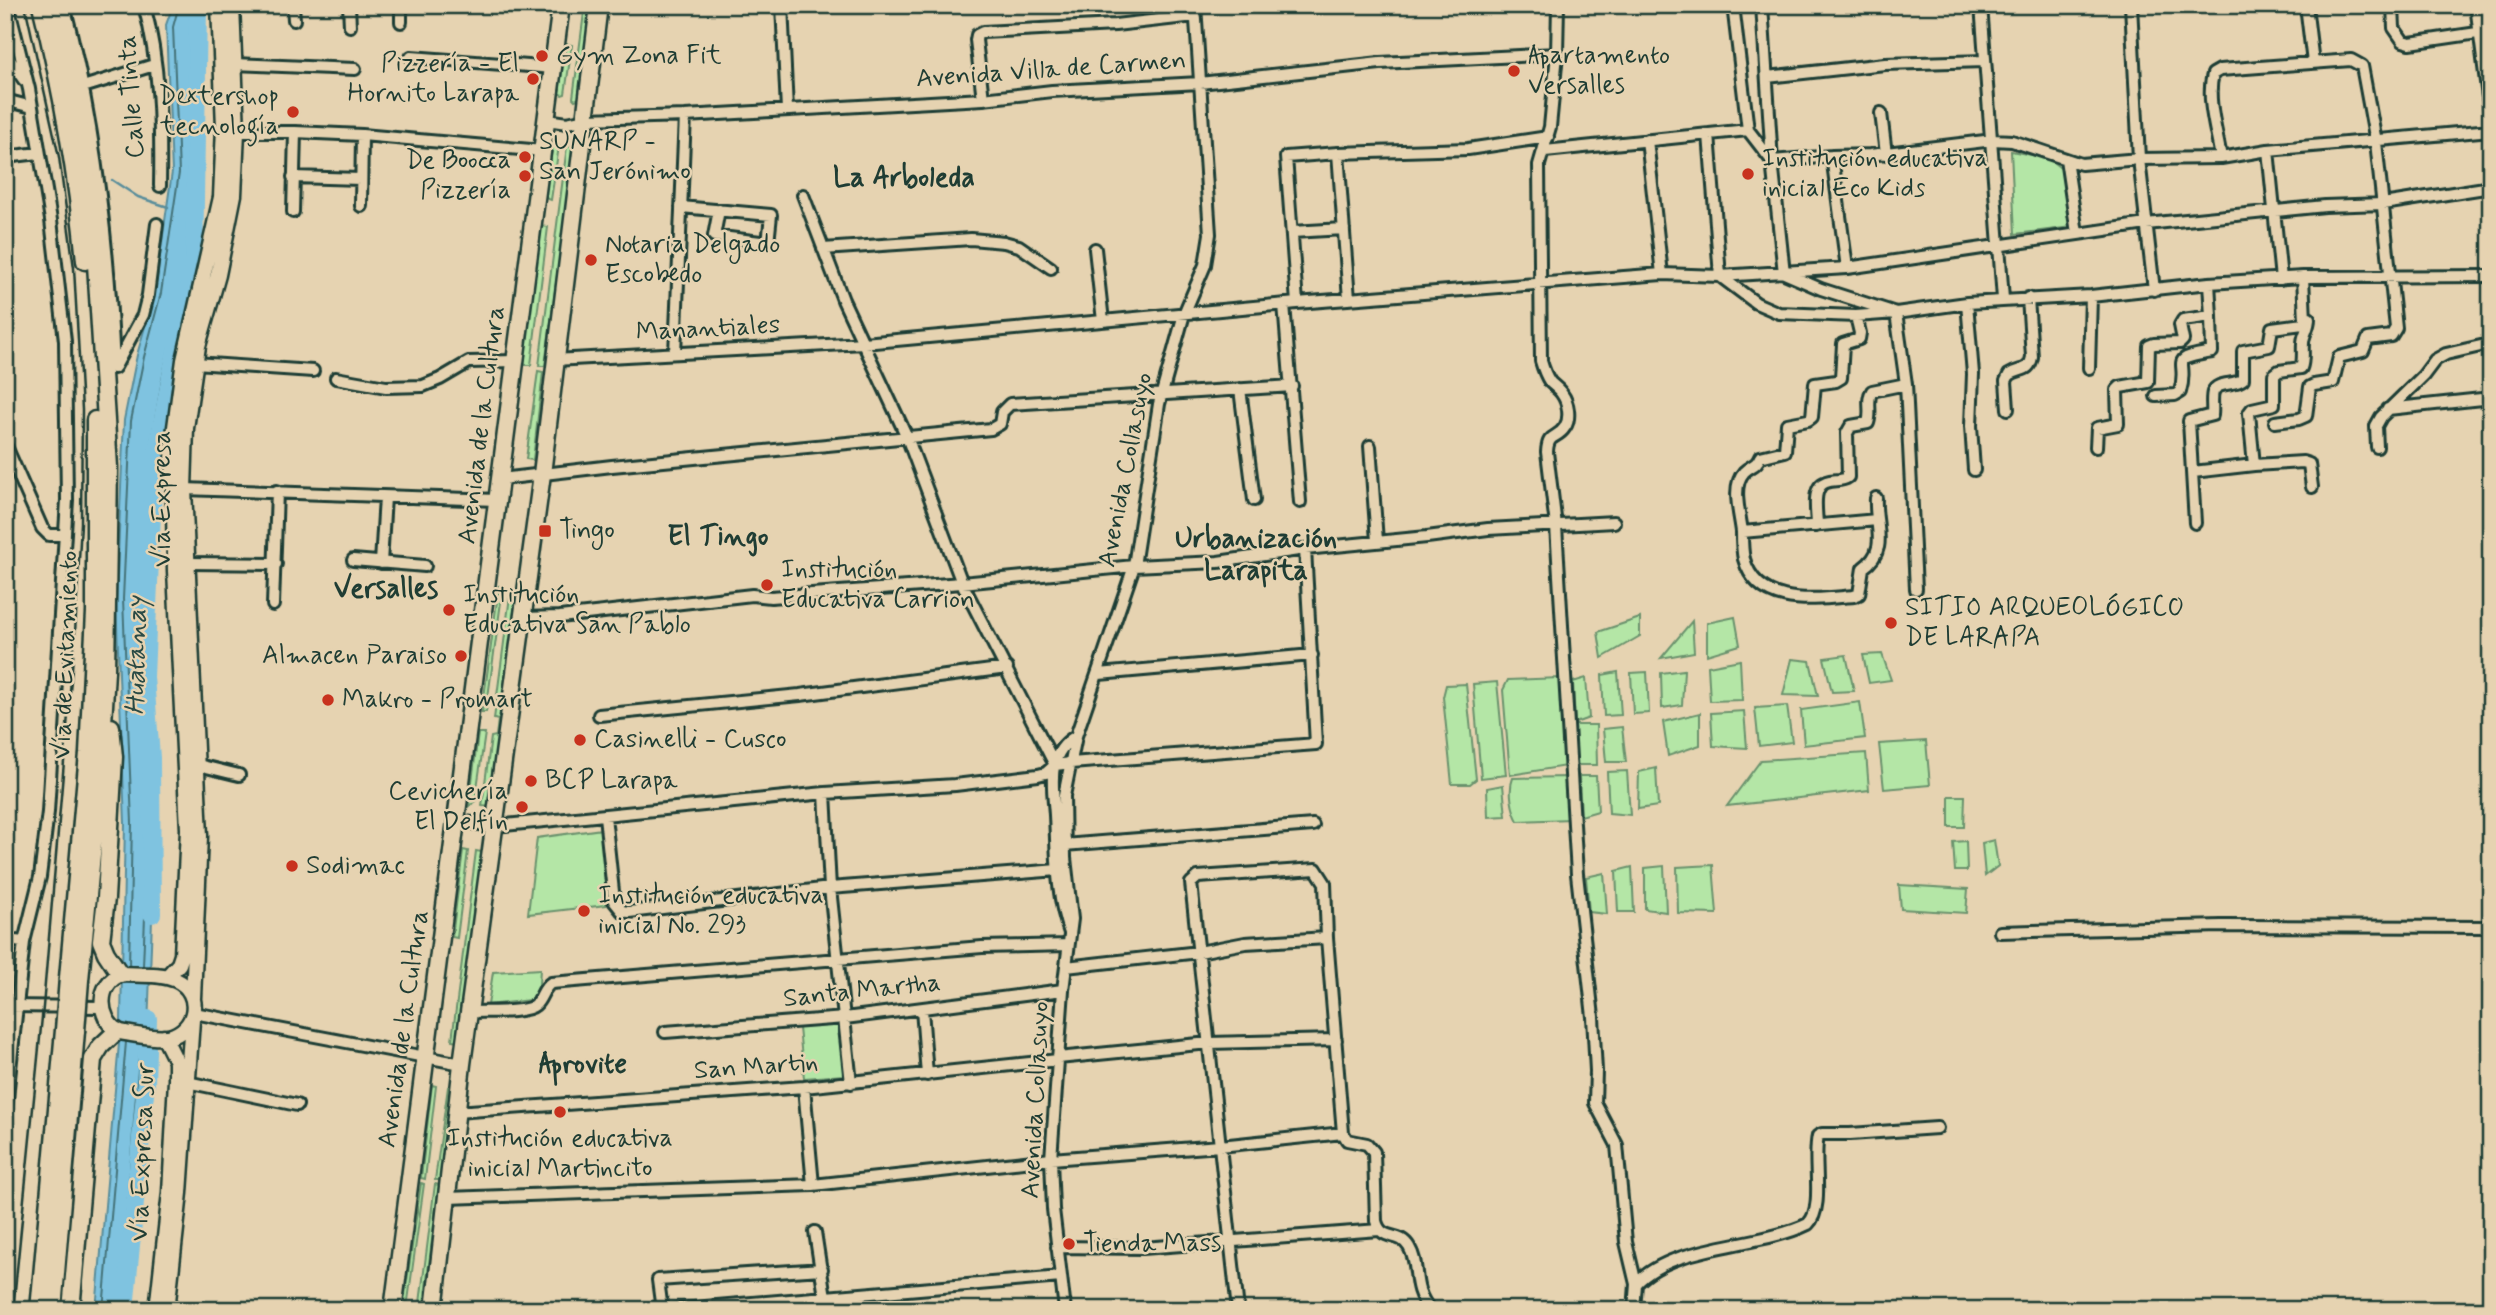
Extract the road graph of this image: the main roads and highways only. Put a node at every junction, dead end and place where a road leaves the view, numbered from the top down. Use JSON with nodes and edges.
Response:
{"nodes":[{"id":1,"x":41,"y":5,"type":"edge"},
{"id":2,"x":53,"y":5,"type":"edge"},
{"id":3,"x":219,"y":5,"type":"edge"},
{"id":4,"x":232,"y":5,"type":"edge"},
{"id":5,"x":561,"y":5,"type":"edge"},
{"id":6,"x":599,"y":5,"type":"edge"},
{"id":7,"x":106,"y":671,"type":"junction"},
{"id":8,"x":121,"y":974,"type":"junction"},
{"id":9,"x":165,"y":977,"type":"junction"},
{"id":10,"x":74,"y":979,"type":"junction"},
{"id":11,"x":193,"y":1011,"type":"junction"},
{"id":12,"x":70,"y":1031,"type":"junction"},
{"id":13,"x":118,"y":1032,"type":"junction"},
{"id":14,"x":163,"y":1037,"type":"junction"},
{"id":15,"x":182,"y":1081,"type":"junction"},
{"id":16,"x":39,"y":1310,"type":"edge"},
{"id":17,"x":53,"y":1310,"type":"edge"},
{"id":18,"x":71,"y":1310,"type":"edge"},
{"id":19,"x":157,"y":1310,"type":"edge"},
{"id":20,"x":167,"y":1310,"type":"edge"},
{"id":21,"x":393,"y":1310,"type":"edge"},
{"id":22,"x":435,"y":1310,"type":"edge"}],
"edges":[{"from":1,"to":10,"type":"highway","name":"Vía de Evitamiento"},
{"from":2,"to":7,"type":"highway","name":"Vía de Evitamiento"},
{"from":3,"to":9,"type":"main road","name":"Vía Expresa"},
{"from":4,"to":11,"type":"main road","name":"Vía Expresa"},
{"from":5,"to":21,"type":"highway","name":"Avenida de la Cultura"},
{"from":6,"to":22,"type":"highway"},
{"from":7,"to":8,"type":"highway"},
{"from":7,"to":10,"type":"highway","name":"Vía de Evitamiento"},
{"from":8,"to":9,"type":"main road"},
{"from":8,"to":13,"type":"main road","name":"Vía Expresa Sur"},
{"from":9,"to":11,"type":"main road"},
{"from":10,"to":12,"type":"highway","name":"Vía de Evitamiento","bridge":true},
{"from":11,"to":14,"type":"main road","name":"Vía Expresa Sur"},
{"from":11,"to":15,"type":"main road","name":"Vía Expresa"},
{"from":12,"to":16,"type":"highway","name":"Vía de Evitamiento"},
{"from":12,"to":17,"type":"highway","name":"Vía de Evitamiento"},
{"from":13,"to":14,"type":"main road","name":"Vía Expresa Sur"},
{"from":13,"to":18,"type":"highway"},
{"from":14,"to":15,"type":"main road","name":"Vía Expresa Sur"},
{"from":15,"to":19,"type":"main road","name":"Vía Expresa Sur"},
{"from":15,"to":20,"type":"main road"}]}
